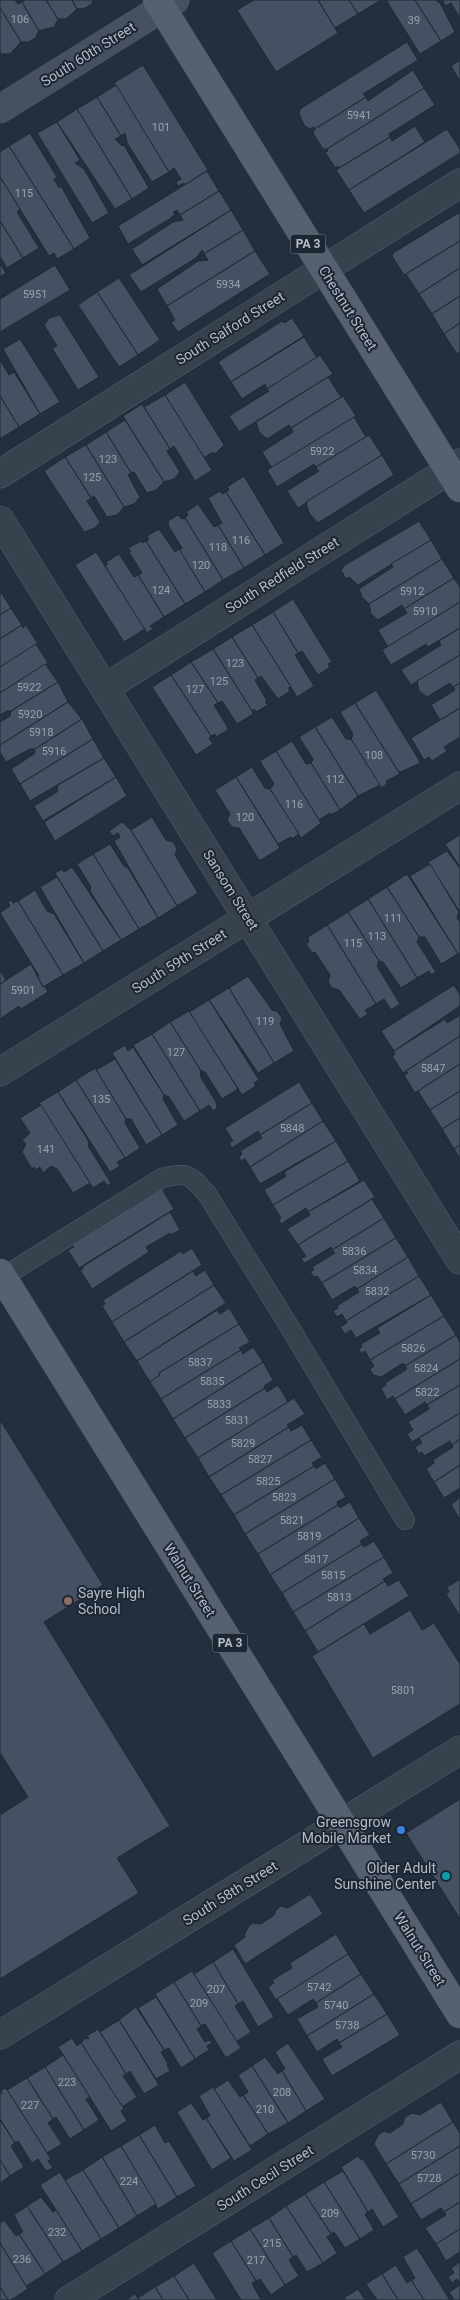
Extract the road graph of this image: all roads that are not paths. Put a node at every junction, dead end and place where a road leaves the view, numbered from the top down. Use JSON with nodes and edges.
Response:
{"nodes":[{"id":1,"x":165,"y":3,"type":"edge"},
{"id":2,"x":0,"y":109,"type":"edge"},
{"id":3,"x":460,"y":183,"type":"edge"},
{"id":4,"x":324,"y":269,"type":"junction"},
{"id":5,"x":0,"y":474,"type":"edge"},
{"id":6,"x":456,"y":474,"type":"edge"},
{"id":7,"x":0,"y":520,"type":"edge"},
{"id":8,"x":105,"y":688,"type":"junction"},
{"id":9,"x":460,"y":786,"type":"edge"},
{"id":10,"x":248,"y":918,"type":"junction"},
{"id":11,"x":0,"y":1072,"type":"edge"},
{"id":12,"x":460,"y":1260,"type":"edge"},
{"id":13,"x":1,"y":1275,"type":"edge"},
{"id":14,"x":405,"y":1520,"type":"dead end"},
{"id":15,"x":460,"y":1750,"type":"edge"},
{"id":16,"x":342,"y":1824,"type":"junction"},
{"id":17,"x":460,"y":2014,"type":"edge"},
{"id":18,"x":0,"y":2035,"type":"edge"},
{"id":19,"x":460,"y":2055,"type":"edge"},
{"id":20,"x":70,"y":2300,"type":"edge"}],
"edges":[{"from":1,"to":2,"type":"street","name":"South 60th Street"},
{"from":1,"to":4,"type":"main road","name":"Chestnut Street","number":"PA 3"},
{"from":3,"to":4,"type":"street","name":"South Salford Street"},
{"from":4,"to":5,"type":"street","name":"South Salford Street"},
{"from":4,"to":6,"type":"main road","name":"Chestnut Street","number":"PA 3"},
{"from":6,"to":8,"type":"street","name":"South Redfield Street"},
{"from":7,"to":8,"type":"street","name":"Sansom Street"},
{"from":8,"to":10,"type":"street","name":"Sansom Street"},
{"from":9,"to":10,"type":"street","name":"South 59th Street"},
{"from":10,"to":11,"type":"street","name":"South 59th Street"},
{"from":10,"to":12,"type":"street","name":"Sansom Street"},
{"from":13,"to":14,"type":"lane"},
{"from":13,"to":16,"type":"main road","name":"Walnut Street","number":"PA 3"},
{"from":15,"to":16,"type":"street","name":"South 58th Street"},
{"from":16,"to":17,"type":"main road","name":"Walnut Street","number":"PA 3"},
{"from":16,"to":18,"type":"street","name":"South 58th Street"},
{"from":19,"to":20,"type":"street","name":"South Cecil Street"}]}
